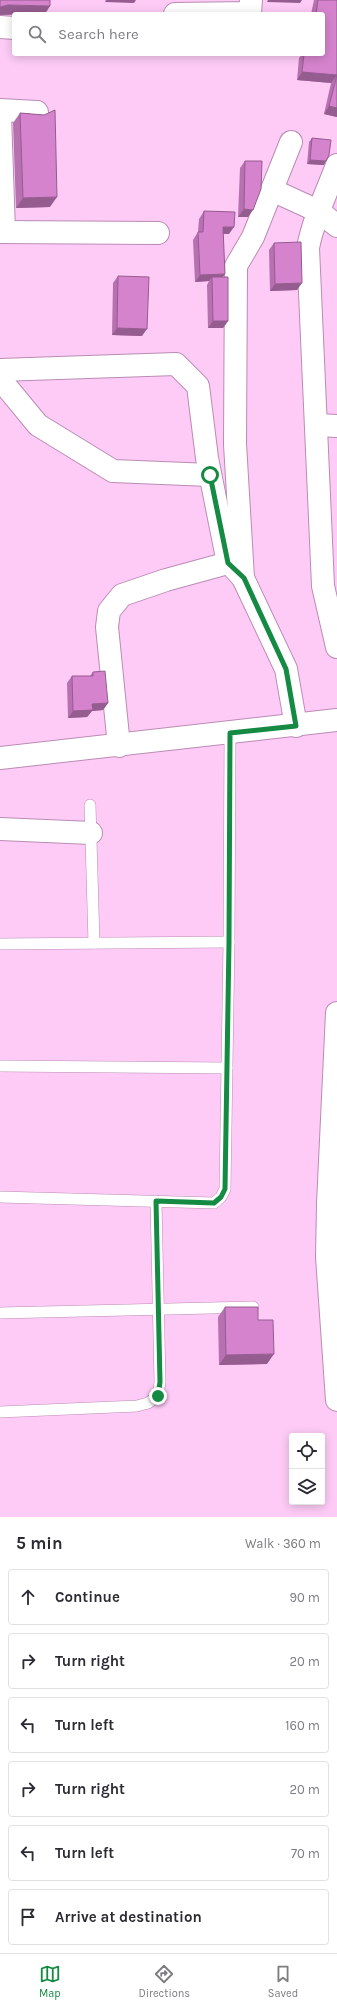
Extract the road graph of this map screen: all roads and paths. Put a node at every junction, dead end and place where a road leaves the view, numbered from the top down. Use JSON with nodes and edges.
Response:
{"nodes":[{"id":1,"x":251,"y":0,"type":"edge"},
{"id":2,"x":250,"y":12,"type":"edge"},
{"id":3,"x":0,"y":27,"type":"edge"},
{"id":4,"x":12,"y":28,"type":"edge"},
{"id":5,"x":0,"y":110,"type":"edge"},
{"id":6,"x":36,"y":112,"type":"dead end"},
{"id":7,"x":0,"y":115,"type":"edge"},
{"id":8,"x":291,"y":142,"type":"dead end"},
{"id":9,"x":337,"y":165,"type":"edge"},
{"id":10,"x":272,"y":190,"type":"junction"},
{"id":11,"x":320,"y":212,"type":"junction"},
{"id":12,"x":337,"y":226,"type":"edge"},
{"id":13,"x":2,"y":232,"type":"edge"},
{"id":14,"x":158,"y":233,"type":"dead end"},
{"id":15,"x":0,"y":370,"type":"edge"},
{"id":16,"x":0,"y":379,"type":"edge"},
{"id":17,"x":327,"y":425,"type":"edge"},
{"id":18,"x":210,"y":475,"type":"junction"},
{"id":19,"x":228,"y":563,"type":"junction"},
{"id":20,"x":244,"y":578,"type":"junction"},
{"id":21,"x":337,"y":647,"type":"edge"},
{"id":22,"x":337,"y":720,"type":"edge"},
{"id":23,"x":296,"y":726,"type":"junction"},
{"id":24,"x":230,"y":733,"type":"junction"},
{"id":25,"x":119,"y":746,"type":"junction"},
{"id":26,"x":0,"y":758,"type":"edge"},
{"id":27,"x":90,"y":805,"type":"dead end"},
{"id":28,"x":0,"y":829,"type":"edge"},
{"id":29,"x":91,"y":833,"type":"junction"},
{"id":30,"x":229,"y":942,"type":"junction"},
{"id":31,"x":94,"y":943,"type":"junction"},
{"id":32,"x":0,"y":944,"type":"edge"},
{"id":33,"x":337,"y":1013,"type":"edge"},
{"id":34,"x":0,"y":1066,"type":"edge"},
{"id":35,"x":227,"y":1068,"type":"junction"},
{"id":36,"x":0,"y":1197,"type":"edge"},
{"id":37,"x":156,"y":1201,"type":"junction"},
{"id":38,"x":332,"y":1204,"type":"edge"},
{"id":39,"x":253,"y":1307,"type":"edge"},
{"id":40,"x":158,"y":1308,"type":"junction"},
{"id":41,"x":0,"y":1313,"type":"edge"},
{"id":42,"x":334,"y":1330,"type":"edge"},
{"id":43,"x":337,"y":1400,"type":"edge"},
{"id":44,"x":0,"y":1412,"type":"edge"}],
"edges":[{"from":1,"to":2,"type":"street"},
{"from":3,"to":4,"type":"street"},
{"from":5,"to":6,"type":"street"},
{"from":7,"to":13,"type":"street"},
{"from":8,"to":10,"type":"street"},
{"from":9,"to":11,"type":"street"},
{"from":10,"to":11,"type":"street"},
{"from":10,"to":20,"type":"street"},
{"from":11,"to":12,"type":"street"},
{"from":11,"to":17,"type":"street"},
{"from":13,"to":14,"type":"street"},
{"from":15,"to":18,"type":"street"},
{"from":16,"to":18,"type":"street"},
{"from":17,"to":21,"type":"street"},
{"from":18,"to":19,"type":"street"},
{"from":19,"to":20,"type":"street"},
{"from":19,"to":25,"type":"street"},
{"from":20,"to":23,"type":"street"},
{"from":22,"to":23,"type":"street"},
{"from":23,"to":24,"type":"street"},
{"from":24,"to":25,"type":"street"},
{"from":24,"to":30,"type":"lane"},
{"from":25,"to":26,"type":"street"},
{"from":27,"to":29,"type":"lane"},
{"from":28,"to":29,"type":"street"},
{"from":29,"to":31,"type":"lane"},
{"from":30,"to":31,"type":"lane"},
{"from":30,"to":35,"type":"lane"},
{"from":31,"to":32,"type":"lane"},
{"from":33,"to":38,"type":"street"},
{"from":34,"to":35,"type":"lane"},
{"from":35,"to":37,"type":"lane"},
{"from":36,"to":37,"type":"lane"},
{"from":37,"to":40,"type":"lane"},
{"from":38,"to":42,"type":"street"},
{"from":39,"to":40,"type":"lane"},
{"from":40,"to":41,"type":"lane"},
{"from":40,"to":44,"type":"lane"},
{"from":42,"to":43,"type":"street"}]}
